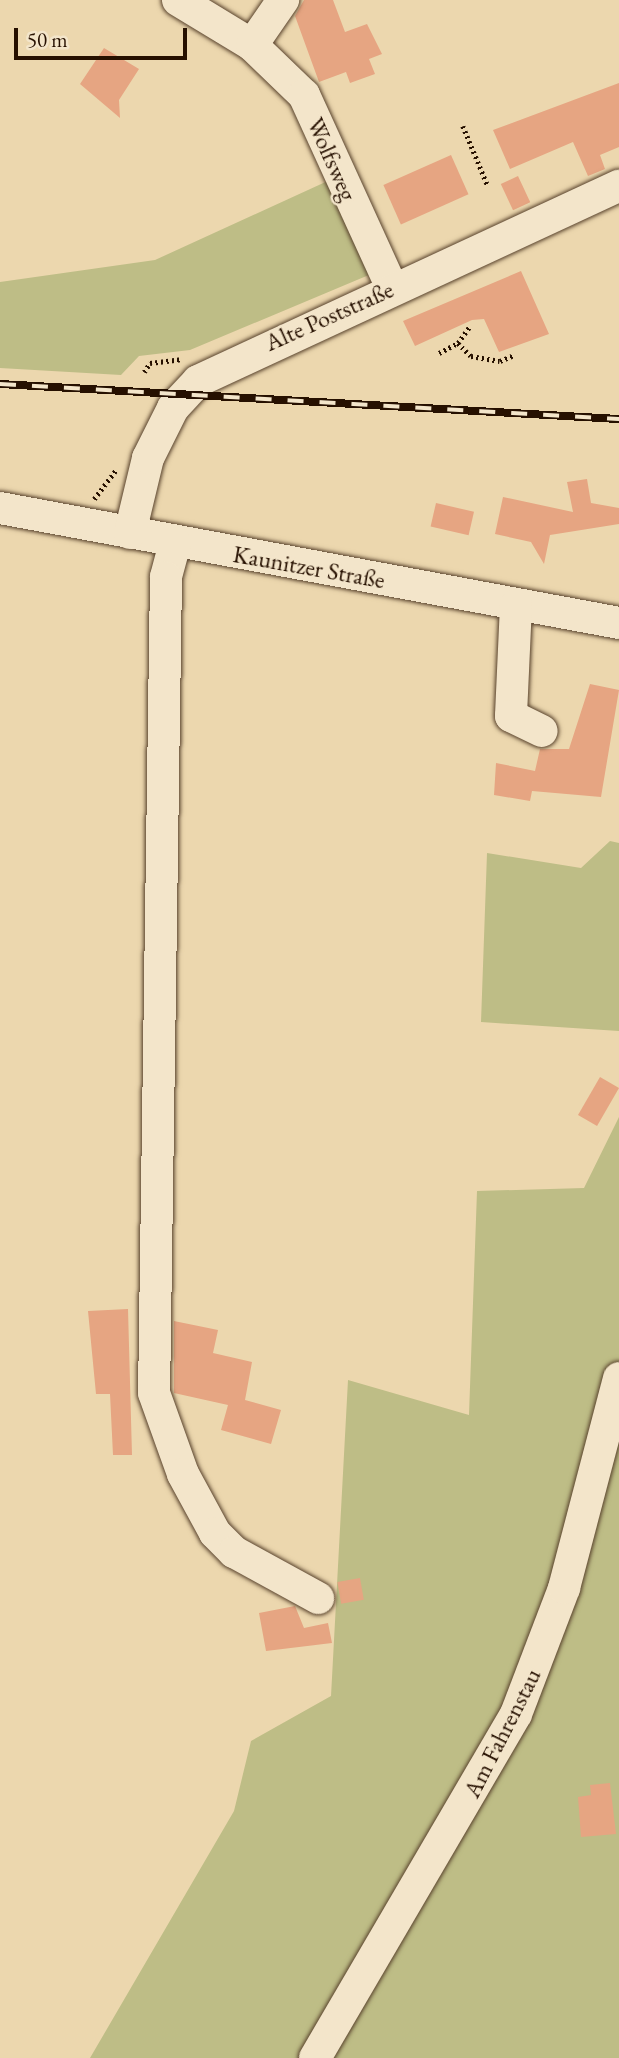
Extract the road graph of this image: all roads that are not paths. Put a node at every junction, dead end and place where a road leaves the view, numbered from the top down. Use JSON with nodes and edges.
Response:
{"nodes":[{"id":1,"x":178,"y":0,"type":"edge"},
{"id":2,"x":283,"y":0,"type":"edge"},
{"id":3,"x":252,"y":45,"type":"junction"},
{"id":4,"x":619,"y":186,"type":"edge"},
{"id":5,"x":392,"y":288,"type":"junction"},
{"id":6,"x":0,"y":508,"type":"edge"},
{"id":7,"x":130,"y":533,"type":"junction"},
{"id":8,"x":175,"y":543,"type":"junction"},
{"id":9,"x":516,"y":605,"type":"junction"},
{"id":10,"x":619,"y":623,"type":"edge"},
{"id":11,"x":542,"y":731,"type":"dead end"},
{"id":12,"x":619,"y":1378,"type":"edge"},
{"id":13,"x":318,"y":1598,"type":"dead end"},
{"id":14,"x":315,"y":2058,"type":"edge"}],
"edges":[{"from":1,"to":3,"type":"street","name":"Wolfsweg"},
{"from":2,"to":3,"type":"street"},
{"from":3,"to":5,"type":"street","name":"Wolfsweg"},
{"from":4,"to":5,"type":"street","name":"Alte Poststraße"},
{"from":5,"to":7,"type":"street","name":"Alte Poststraße"},
{"from":6,"to":7,"type":"street","name":"Kaunitzer Straße"},
{"from":7,"to":8,"type":"street","name":"Kaunitzer Straße"},
{"from":8,"to":9,"type":"street","name":"Kaunitzer Straße"},
{"from":8,"to":13,"type":"street"},
{"from":9,"to":10,"type":"street","name":"Kaunitzer Straße"},
{"from":9,"to":11,"type":"street"},
{"from":12,"to":14,"type":"street","name":"Am Fahrenstau"}]}
